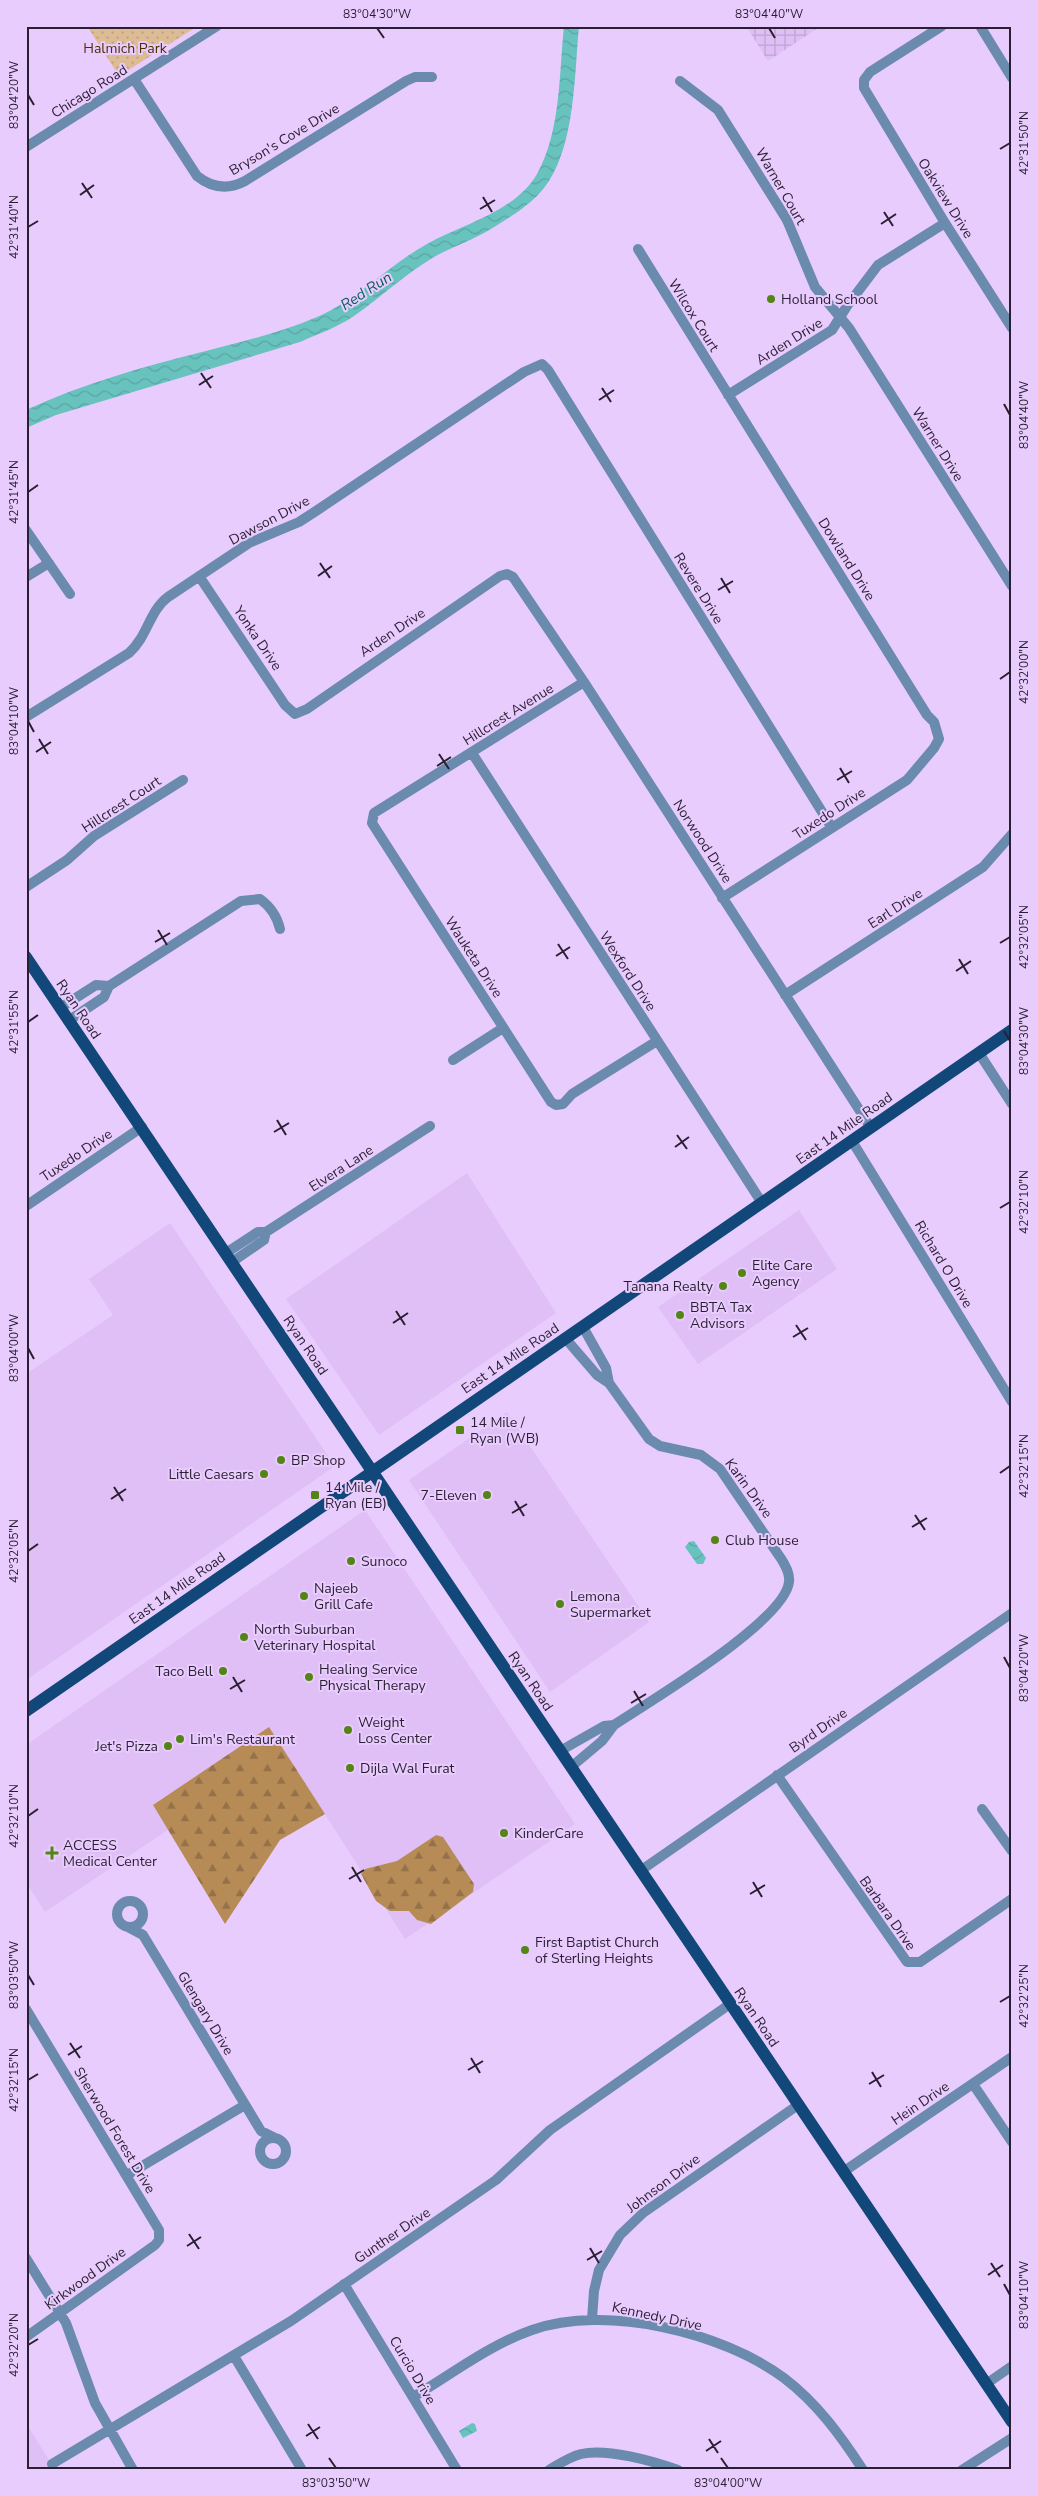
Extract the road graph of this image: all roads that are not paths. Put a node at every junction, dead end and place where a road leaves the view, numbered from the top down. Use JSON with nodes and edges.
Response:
{"nodes":[{"id":1,"x":217,"y":26,"type":"edge"},
{"id":2,"x":942,"y":26,"type":"edge"},
{"id":3,"x":980,"y":26,"type":"edge"},
{"id":4,"x":432,"y":77,"type":"dead end"},
{"id":5,"x":1012,"y":78,"type":"edge"},
{"id":6,"x":134,"y":79,"type":"junction"},
{"id":7,"x":680,"y":81,"type":"dead end"},
{"id":8,"x":26,"y":147,"type":"edge"},
{"id":9,"x":945,"y":223,"type":"junction"},
{"id":10,"x":638,"y":249,"type":"dead end"},
{"id":11,"x":841,"y":318,"type":"junction"},
{"id":12,"x":1012,"y":328,"type":"edge"},
{"id":13,"x":542,"y":364,"type":"joint"},
{"id":14,"x":728,"y":395,"type":"junction"},
{"id":15,"x":26,"y":530,"type":"edge"},
{"id":16,"x":48,"y":563,"type":"junction"},
{"id":17,"x":507,"y":574,"type":"joint"},
{"id":18,"x":199,"y":576,"type":"junction"},
{"id":19,"x":26,"y":577,"type":"edge"},
{"id":20,"x":1012,"y":586,"type":"edge"},
{"id":21,"x":70,"y":594,"type":"dead end"},
{"id":22,"x":584,"y":682,"type":"junction"},
{"id":23,"x":295,"y":714,"type":"joint"},
{"id":24,"x":26,"y":717,"type":"edge"},
{"id":25,"x":939,"y":739,"type":"joint"},
{"id":26,"x":472,"y":753,"type":"junction"},
{"id":27,"x":183,"y":780,"type":"dead end"},
{"id":28,"x":372,"y":818,"type":"joint"},
{"id":29,"x":832,"y":828,"type":"junction"},
{"id":30,"x":1012,"y":834,"type":"edge"},
{"id":31,"x":26,"y":888,"type":"edge"},
{"id":32,"x":722,"y":898,"type":"junction"},
{"id":33,"x":280,"y":929,"type":"dead end"},
{"id":34,"x":26,"y":957,"type":"edge"},
{"id":35,"x":109,"y":986,"type":"junction"},
{"id":36,"x":785,"y":995,"type":"junction"},
{"id":37,"x":60,"y":1008,"type":"junction"},
{"id":38,"x":68,"y":1021,"type":"junction"},
{"id":39,"x":502,"y":1028,"type":"junction"},
{"id":40,"x":1012,"y":1030,"type":"edge"},
{"id":41,"x":657,"y":1041,"type":"junction"},
{"id":42,"x":979,"y":1053,"type":"junction"},
{"id":43,"x":453,"y":1060,"type":"dead end"},
{"id":44,"x":1012,"y":1104,"type":"edge"},
{"id":45,"x":430,"y":1126,"type":"dead end"},
{"id":46,"x":142,"y":1127,"type":"junction"},
{"id":47,"x":871,"y":1128,"type":"junction"},
{"id":48,"x":852,"y":1141,"type":"junction"},
{"id":49,"x":762,"y":1203,"type":"junction"},
{"id":50,"x":26,"y":1206,"type":"edge"},
{"id":51,"x":229,"y":1257,"type":"junction"},
{"id":52,"x":583,"y":1327,"type":"junction"},
{"id":53,"x":565,"y":1338,"type":"junction"},
{"id":54,"x":610,"y":1384,"type":"junction"},
{"id":55,"x":1012,"y":1402,"type":"edge"},
{"id":56,"x":371,"y":1471,"type":"junction"},
{"id":57,"x":1012,"y":1613,"type":"edge"},
{"id":58,"x":26,"y":1711,"type":"edge"},
{"id":59,"x":614,"y":1725,"type":"junction"},
{"id":60,"x":560,"y":1751,"type":"junction"},
{"id":61,"x":571,"y":1767,"type":"junction"},
{"id":62,"x":777,"y":1775,"type":"junction"},
{"id":63,"x":982,"y":1808,"type":"dead end"},
{"id":64,"x":1012,"y":1851,"type":"edge"},
{"id":65,"x":640,"y":1871,"type":"junction"},
{"id":66,"x":1012,"y":1899,"type":"edge"},
{"id":67,"x":142,"y":1918,"type":"junction"},
{"id":68,"x":128,"y":1927,"type":"junction"},
{"id":69,"x":143,"y":1935,"type":"junction"},
{"id":70,"x":730,"y":2004,"type":"junction"},
{"id":71,"x":26,"y":2009,"type":"edge"},
{"id":72,"x":1012,"y":2057,"type":"edge"},
{"id":73,"x":973,"y":2084,"type":"junction"},
{"id":74,"x":245,"y":2104,"type":"junction"},
{"id":75,"x":798,"y":2105,"type":"junction"},
{"id":76,"x":261,"y":2131,"type":"junction"},
{"id":77,"x":275,"y":2138,"type":"junction"},
{"id":78,"x":1012,"y":2142,"type":"edge"},
{"id":79,"x":261,"y":2146,"type":"junction"},
{"id":80,"x":843,"y":2172,"type":"junction"},
{"id":81,"x":127,"y":2176,"type":"junction"},
{"id":82,"x":159,"y":2240,"type":"joint"},
{"id":83,"x":26,"y":2258,"type":"edge"},
{"id":84,"x":344,"y":2284,"type":"junction"},
{"id":85,"x":60,"y":2313,"type":"junction"},
{"id":86,"x":592,"y":2318,"type":"junction"},
{"id":87,"x":26,"y":2337,"type":"edge"},
{"id":88,"x":234,"y":2356,"type":"junction"},
{"id":89,"x":1012,"y":2366,"type":"edge"},
{"id":90,"x":986,"y":2384,"type":"junction"},
{"id":91,"x":413,"y":2397,"type":"junction"},
{"id":92,"x":1012,"y":2422,"type":"edge"},
{"id":93,"x":109,"y":2430,"type":"junction"},
{"id":94,"x":1012,"y":2438,"type":"edge"},
{"id":95,"x":52,"y":2464,"type":"dead end"},
{"id":96,"x":133,"y":2470,"type":"edge"},
{"id":97,"x":302,"y":2470,"type":"edge"},
{"id":98,"x":457,"y":2470,"type":"edge"},
{"id":99,"x":549,"y":2470,"type":"edge"},
{"id":100,"x":678,"y":2470,"type":"edge"},
{"id":101,"x":863,"y":2470,"type":"edge"},
{"id":102,"x":962,"y":2470,"type":"edge"}],
"edges":[{"from":1,"to":6,"type":"street","name":"Chicago Road"},
{"from":2,"to":9,"type":"street","name":"Oakview Drive"},
{"from":3,"to":5,"type":"street"},
{"from":4,"to":6,"type":"street","name":"Bryson's Cove Drive"},
{"from":6,"to":8,"type":"street","name":"Chicago Road"},
{"from":7,"to":11,"type":"street","name":"Warner Court"},
{"from":9,"to":11,"type":"street","name":"Arden Drive"},
{"from":9,"to":12,"type":"street","name":"Oakview Drive"},
{"from":10,"to":14,"type":"street","name":"Wilcox Court"},
{"from":11,"to":14,"type":"street","name":"Arden Drive"},
{"from":11,"to":20,"type":"street","name":"Warner Drive"},
{"from":13,"to":18,"type":"street","name":"Dawson Drive"},
{"from":13,"to":29,"type":"street","name":"Revere Drive"},
{"from":14,"to":25,"type":"street","name":"Dowland Drive"},
{"from":15,"to":16,"type":"street"},
{"from":16,"to":19,"type":"street"},
{"from":16,"to":21,"type":"street"},
{"from":17,"to":22,"type":"street","name":"Norwood Drive"},
{"from":17,"to":23,"type":"street","name":"Arden Drive"},
{"from":18,"to":23,"type":"street","name":"Yonka Drive"},
{"from":18,"to":24,"type":"street","name":"Dawson Drive"},
{"from":22,"to":26,"type":"street","name":"Hillcrest Avenue"},
{"from":22,"to":32,"type":"street","name":"Norwood Drive"},
{"from":25,"to":29,"type":"street","name":"Tuxedo Drive"},
{"from":26,"to":28,"type":"street","name":"Hillcrest Avenue"},
{"from":26,"to":41,"type":"street","name":"Wexford Drive"},
{"from":27,"to":31,"type":"street","name":"Hillcrest Court"},
{"from":28,"to":39,"type":"street","name":"Wauketa Drive"},
{"from":29,"to":32,"type":"street","name":"Tuxedo Drive"},
{"from":30,"to":36,"type":"street","name":"Earl Drive"},
{"from":32,"to":36,"type":"street","name":"Norwood Drive"},
{"from":33,"to":35,"type":"street"},
{"from":34,"to":37,"type":"main road","name":"Ryan Road"},
{"from":35,"to":37,"type":"street"},
{"from":35,"to":38,"type":"street"},
{"from":36,"to":47,"type":"street","name":"Norwood Drive"},
{"from":37,"to":38,"type":"main road","name":"Ryan Road"},
{"from":38,"to":46,"type":"main road","name":"Ryan Road"},
{"from":39,"to":41,"type":"street","name":"Wauketa Drive"},
{"from":39,"to":43,"type":"street"},
{"from":40,"to":42,"type":"main road","name":"East 14 Mile Road"},
{"from":41,"to":49,"type":"street","name":"Wexford Drive"},
{"from":42,"to":44,"type":"street"},
{"from":42,"to":47,"type":"main road","name":"East 14 Mile Road"},
{"from":45,"to":51,"type":"street","name":"Elvera Lane"},
{"from":46,"to":50,"type":"street","name":"Tuxedo Drive"},
{"from":46,"to":51,"type":"main road","name":"Ryan Road"},
{"from":47,"to":48,"type":"main road","name":"East 14 Mile Road"},
{"from":48,"to":49,"type":"main road","name":"East 14 Mile Road"},
{"from":48,"to":55,"type":"street","name":"Richard O Drive"},
{"from":49,"to":52,"type":"main road","name":"East 14 Mile Road"},
{"from":51,"to":56,"type":"main road","name":"Ryan Road"},
{"from":52,"to":53,"type":"main road","name":"East 14 Mile Road"},
{"from":52,"to":54,"type":"street","name":"Karin Drive"},
{"from":53,"to":54,"type":"street","name":"Karin Drive"},
{"from":53,"to":56,"type":"main road","name":"East 14 Mile Road"},
{"from":54,"to":59,"type":"street","name":"Karin Drive"},
{"from":56,"to":58,"type":"main road","name":"East 14 Mile Road"},
{"from":56,"to":60,"type":"main road","name":"Ryan Road"},
{"from":57,"to":62,"type":"street","name":"Byrd Drive"},
{"from":59,"to":60,"type":"street","name":"Karin Drive"},
{"from":59,"to":61,"type":"street","name":"Karin Drive"},
{"from":60,"to":61,"type":"main road","name":"Ryan Road"},
{"from":61,"to":65,"type":"main road","name":"Ryan Road"},
{"from":62,"to":65,"type":"street","name":"Byrd Drive"},
{"from":62,"to":66,"type":"street","name":"Barbara Drive"},
{"from":63,"to":64,"type":"street"},
{"from":65,"to":70,"type":"main road","name":"Ryan Road"},
{"from":67,"to":68,"type":"street"},
{"from":67,"to":68,"type":"street"},
{"from":67,"to":69,"type":"street","name":"Glengary Drive"},
{"from":68,"to":69,"type":"street"},
{"from":69,"to":74,"type":"street","name":"Glengary Drive"},
{"from":70,"to":75,"type":"main road","name":"Ryan Road"},
{"from":70,"to":84,"type":"street","name":"Gunther Drive"},
{"from":71,"to":81,"type":"street","name":"Sherwood Forest Drive"},
{"from":72,"to":73,"type":"street","name":"Hein Drive"},
{"from":73,"to":78,"type":"street"},
{"from":73,"to":80,"type":"street","name":"Hein Drive"},
{"from":74,"to":76,"type":"street","name":"Glengary Drive"},
{"from":74,"to":81,"type":"street"},
{"from":75,"to":80,"type":"main road","name":"Ryan Road"},
{"from":75,"to":86,"type":"street","name":"Johnson Drive"},
{"from":76,"to":77,"type":"street"},
{"from":76,"to":79,"type":"street"},
{"from":77,"to":79,"type":"street"},
{"from":77,"to":79,"type":"street"},
{"from":80,"to":90,"type":"main road","name":"Ryan Road"},
{"from":81,"to":82,"type":"street","name":"Sherwood Forest Drive"},
{"from":82,"to":85,"type":"street","name":"Kirkwood Drive"},
{"from":83,"to":85,"type":"street"},
{"from":84,"to":88,"type":"street","name":"Gunther Drive"},
{"from":84,"to":91,"type":"street","name":"Curcio Drive"},
{"from":85,"to":87,"type":"street","name":"Kirkwood Drive"},
{"from":85,"to":93,"type":"street"},
{"from":86,"to":91,"type":"street","name":"Kennedy Drive"},
{"from":86,"to":101,"type":"street","name":"Kennedy Drive"},
{"from":88,"to":93,"type":"street","name":"Gunther Drive"},
{"from":88,"to":97,"type":"street"},
{"from":89,"to":90,"type":"street"},
{"from":90,"to":92,"type":"main road","name":"Ryan Road"},
{"from":91,"to":98,"type":"street","name":"Curcio Drive"},
{"from":93,"to":95,"type":"street","name":"Gunther Drive"},
{"from":93,"to":96,"type":"street"},
{"from":94,"to":102,"type":"street"},
{"from":99,"to":100,"type":"street"}]}
